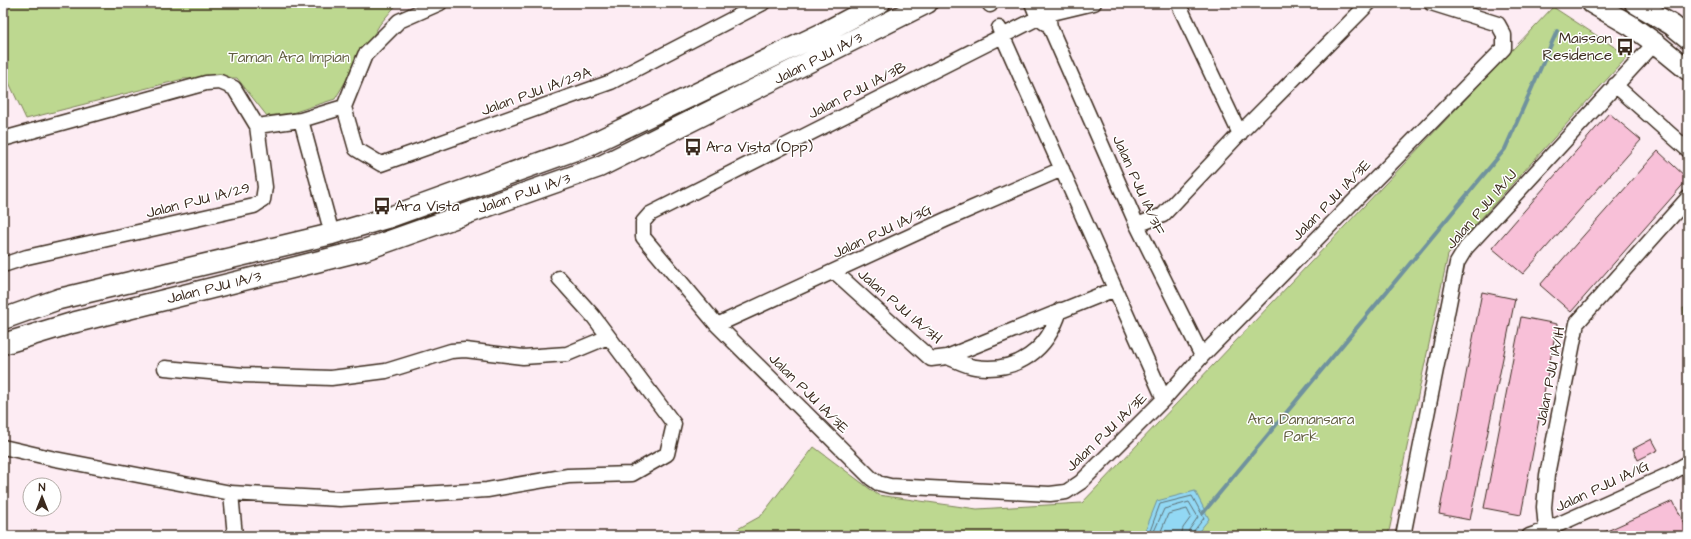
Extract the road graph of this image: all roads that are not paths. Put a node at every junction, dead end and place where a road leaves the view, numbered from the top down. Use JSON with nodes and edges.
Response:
{"nodes":[{"id":1,"x":440,"y":3,"type":"edge"},
{"id":2,"x":763,"y":3,"type":"edge"},
{"id":3,"x":880,"y":3,"type":"edge"},
{"id":4,"x":928,"y":3,"type":"edge"},
{"id":5,"x":1032,"y":3,"type":"edge"},
{"id":6,"x":1094,"y":3,"type":"edge"},
{"id":7,"x":1178,"y":3,"type":"edge"},
{"id":8,"x":1369,"y":3,"type":"edge"},
{"id":9,"x":1431,"y":3,"type":"edge"},
{"id":10,"x":1592,"y":3,"type":"edge"},
{"id":11,"x":1635,"y":3,"type":"edge"},
{"id":12,"x":1045,"y":16,"type":"edge"},
{"id":13,"x":1001,"y":32,"type":"junction"},
{"id":14,"x":1688,"y":38,"type":"edge"},
{"id":15,"x":1655,"y":43,"type":"junction"},
{"id":16,"x":1688,"y":70,"type":"edge"},
{"id":17,"x":1615,"y":85,"type":"junction"},
{"id":18,"x":344,"y":107,"type":"junction"},
{"id":19,"x":301,"y":120,"type":"junction"},
{"id":20,"x":257,"y":126,"type":"junction"},
{"id":21,"x":1240,"y":134,"type":"junction"},
{"id":22,"x":3,"y":139,"type":"edge"},
{"id":23,"x":1688,"y":150,"type":"edge"},
{"id":24,"x":1062,"y":169,"type":"junction"},
{"id":25,"x":1688,"y":198,"type":"edge"},
{"id":26,"x":643,"y":222,"type":"joint"},
{"id":27,"x":1137,"y":225,"type":"junction"},
{"id":28,"x":332,"y":234,"type":"junction"},
{"id":29,"x":3,"y":265,"type":"edge"},
{"id":30,"x":835,"y":272,"type":"junction"},
{"id":31,"x":559,"y":278,"type":"dead end"},
{"id":32,"x":1115,"y":289,"type":"junction"},
{"id":33,"x":1060,"y":310,"type":"junction"},
{"id":34,"x":3,"y":319,"type":"edge"},
{"id":35,"x":717,"y":325,"type":"junction"},
{"id":36,"x":608,"y":337,"type":"junction"},
{"id":37,"x":3,"y":344,"type":"edge"},
{"id":38,"x":1202,"y":356,"type":"junction"},
{"id":39,"x":947,"y":357,"type":"junction"},
{"id":40,"x":165,"y":368,"type":"dead end"},
{"id":41,"x":1164,"y":399,"type":"junction"},
{"id":42,"x":3,"y":447,"type":"edge"},
{"id":43,"x":1688,"y":464,"type":"edge"},
{"id":44,"x":231,"y":493,"type":"junction"},
{"id":45,"x":1546,"y":530,"type":"junction"},
{"id":46,"x":235,"y":536,"type":"edge"},
{"id":47,"x":1403,"y":536,"type":"edge"},
{"id":48,"x":1529,"y":536,"type":"edge"}],
"edges":[{"from":1,"to":18,"type":"street"},
{"from":2,"to":18,"type":"street","name":"Jalan PJU 1A/29A"},
{"from":3,"to":28,"type":"street","name":"Jalan PJU 1A/3"},
{"from":4,"to":37,"type":"street","name":"Jalan PJU 1A/3"},
{"from":5,"to":12,"type":"street","name":"Jalan PJU 1A/3F"},
{"from":6,"to":12,"type":"street","name":"Jalan PJU 1A/3B"},
{"from":7,"to":21,"type":"street"},
{"from":8,"to":21,"type":"street"},
{"from":9,"to":38,"type":"street","name":"Jalan PJU 1A/3E"},
{"from":10,"to":15,"type":"street"},
{"from":11,"to":14,"type":"street"},
{"from":12,"to":13,"type":"street","name":"Jalan PJU 1A/3B"},
{"from":12,"to":27,"type":"street","name":"Jalan PJU 1A/3F"},
{"from":13,"to":24,"type":"street"},
{"from":13,"to":26,"type":"street","name":"Jalan PJU 1A/3B"},
{"from":15,"to":16,"type":"street"},
{"from":15,"to":17,"type":"street","name":"Jalan PJU 1A/1J"},
{"from":17,"to":23,"type":"street"},
{"from":17,"to":47,"type":"street","name":"Jalan PJU 1A/1J"},
{"from":18,"to":19,"type":"street"},
{"from":19,"to":20,"type":"street"},
{"from":19,"to":28,"type":"street"},
{"from":20,"to":22,"type":"street","name":"Jalan PJU 1A/29"},
{"from":20,"to":29,"type":"street","name":"Jalan PJU 1A/29"},
{"from":21,"to":27,"type":"street"},
{"from":24,"to":30,"type":"street","name":"Jalan PJU 1A/3G"},
{"from":24,"to":32,"type":"street"},
{"from":25,"to":45,"type":"street","name":"Jalan PJU 1A/1H"},
{"from":26,"to":35,"type":"street","name":"Jalan PJU 1A/3E"},
{"from":27,"to":38,"type":"street","name":"Jalan PJU 1A/3F"},
{"from":28,"to":34,"type":"street","name":"Jalan PJU 1A/3"},
{"from":30,"to":35,"type":"street","name":"Jalan PJU 1A/3G"},
{"from":30,"to":39,"type":"street","name":"Jalan PJU 1A/3H"},
{"from":31,"to":36,"type":"street"},
{"from":32,"to":33,"type":"street","name":"Jalan PJU 1A/3H"},
{"from":32,"to":41,"type":"street"},
{"from":33,"to":39,"type":"street","name":"Jalan PJU 1A/3H"},
{"from":33,"to":39,"type":"street","name":"Jalan PJU 1A/3H"},
{"from":35,"to":41,"type":"street","name":"Jalan PJU 1A/3E"},
{"from":36,"to":40,"type":"street"},
{"from":36,"to":44,"type":"street"},
{"from":38,"to":41,"type":"street","name":"Jalan PJU 1A/3E"},
{"from":42,"to":44,"type":"street"},
{"from":43,"to":45,"type":"street","name":"Jalan PJU 1A/1G"},
{"from":44,"to":46,"type":"street"},
{"from":45,"to":48,"type":"street","name":"Jalan PJU 1A/1G"}]}
